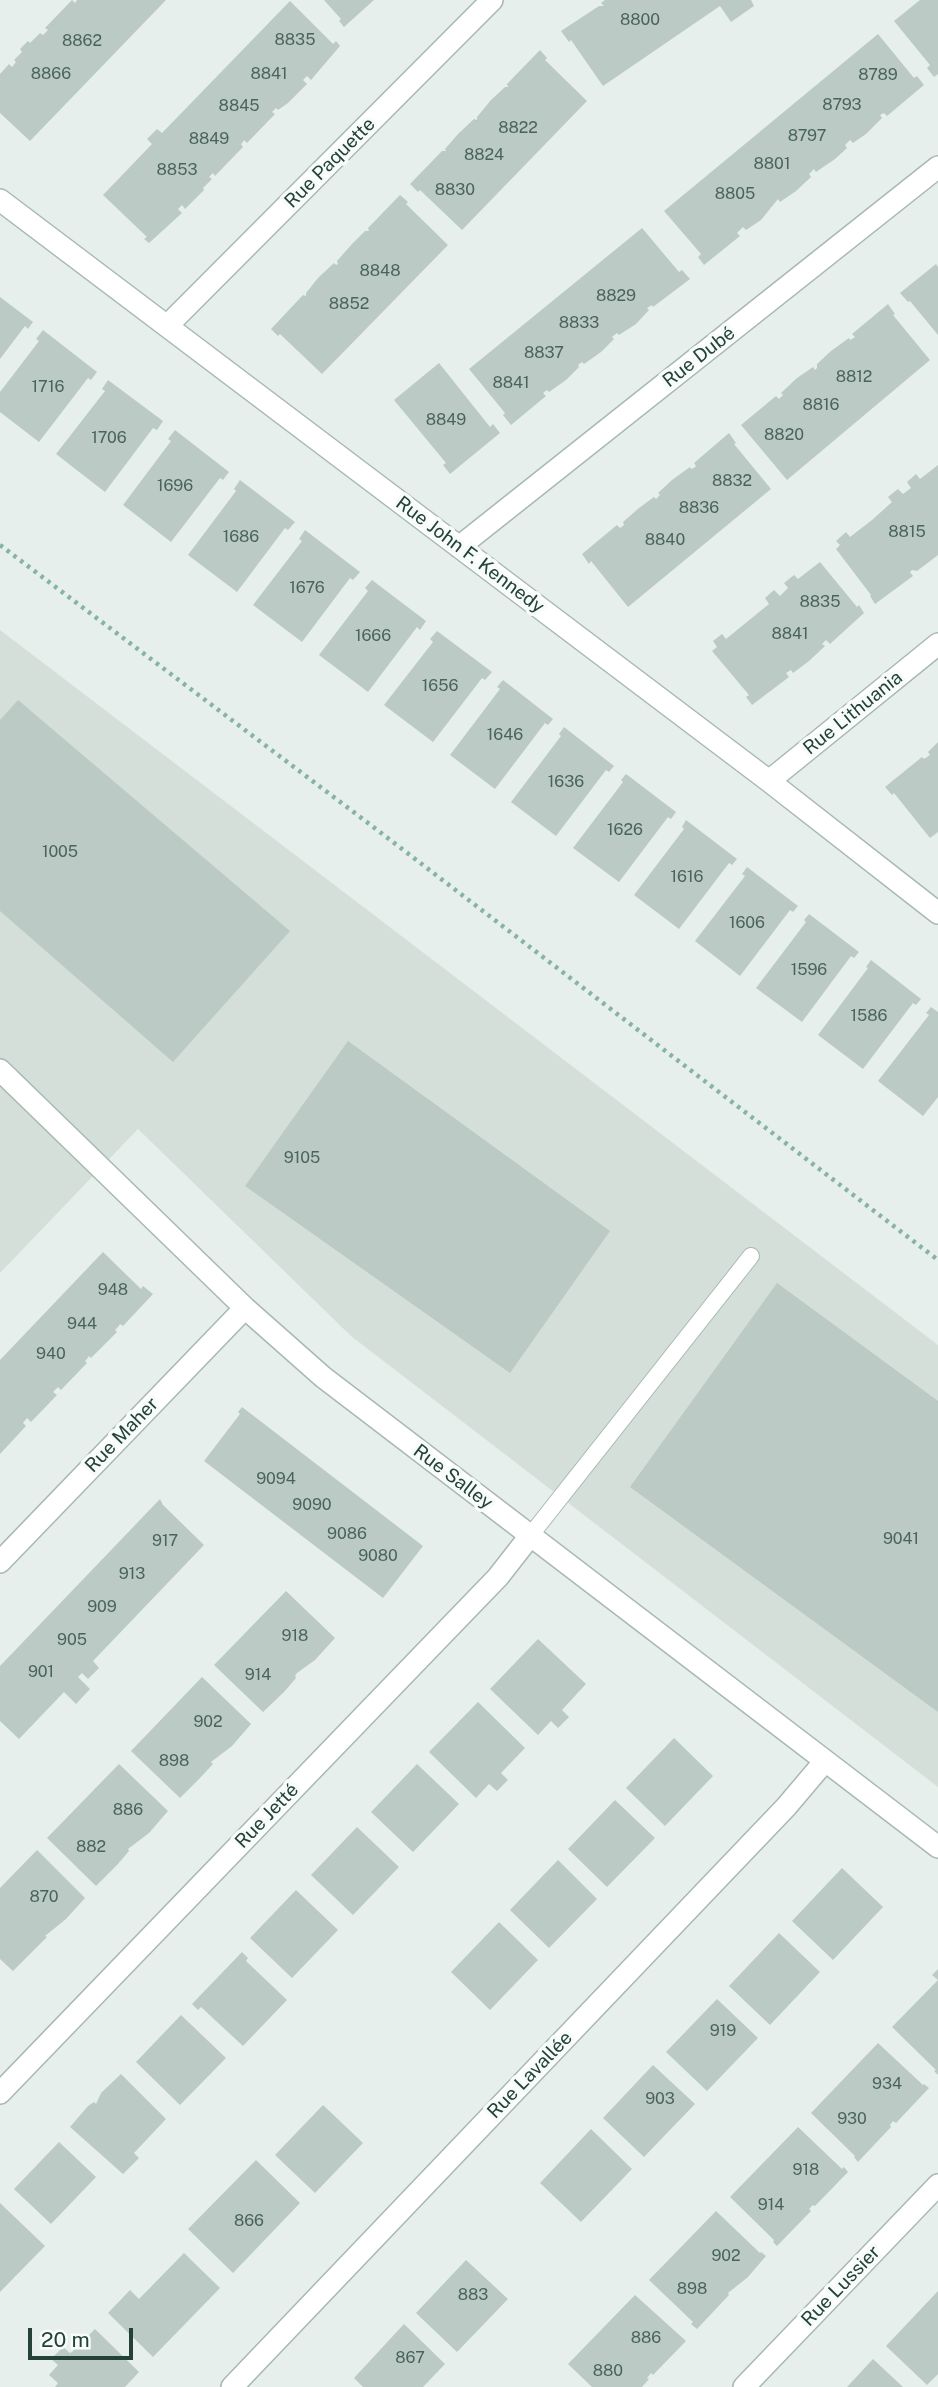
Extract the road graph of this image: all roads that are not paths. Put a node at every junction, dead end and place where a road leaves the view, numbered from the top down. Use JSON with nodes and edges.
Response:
{"nodes":[{"id":1,"x":492,"y":0,"type":"edge"},
{"id":2,"x":938,"y":167,"type":"edge"},
{"id":3,"x":0,"y":200,"type":"edge"},
{"id":4,"x":168,"y":325,"type":"junction"},
{"id":5,"x":459,"y":547,"type":"junction"},
{"id":6,"x":938,"y":644,"type":"edge"},
{"id":7,"x":768,"y":781,"type":"junction"},
{"id":8,"x":938,"y":913,"type":"edge"},
{"id":9,"x":0,"y":1070,"type":"edge"},
{"id":10,"x":751,"y":1256,"type":"dead end"},
{"id":11,"x":245,"y":1308,"type":"junction"},
{"id":12,"x":530,"y":1536,"type":"junction"},
{"id":13,"x":0,"y":1562,"type":"edge"},
{"id":14,"x":825,"y":1761,"type":"junction"},
{"id":15,"x":938,"y":1847,"type":"edge"},
{"id":16,"x":0,"y":2093,"type":"edge"},
{"id":17,"x":938,"y":2185,"type":"edge"},
{"id":18,"x":232,"y":2387,"type":"edge"},
{"id":19,"x":744,"y":2387,"type":"edge"}],
"edges":[{"from":1,"to":4,"type":"street","name":"Rue Paquette"},
{"from":2,"to":5,"type":"street","name":"Rue Dubé"},
{"from":3,"to":4,"type":"street","name":"Rue John F. Kennedy"},
{"from":4,"to":5,"type":"street","name":"Rue John F. Kennedy"},
{"from":5,"to":7,"type":"street","name":"Rue John F. Kennedy"},
{"from":6,"to":7,"type":"street","name":"Rue Lithuania"},
{"from":7,"to":8,"type":"street","name":"Rue John F. Kennedy"},
{"from":9,"to":11,"type":"street","name":"Rue Salley"},
{"from":10,"to":12,"type":"lane"},
{"from":11,"to":12,"type":"street","name":"Rue Salley"},
{"from":11,"to":13,"type":"street","name":"Rue Maher"},
{"from":12,"to":14,"type":"street","name":"Rue Salley"},
{"from":12,"to":16,"type":"street","name":"Rue Jetté"},
{"from":14,"to":15,"type":"street","name":"Rue Salley"},
{"from":14,"to":18,"type":"street","name":"Rue Lavallée"},
{"from":17,"to":19,"type":"street","name":"Rue Lussier"}]}
